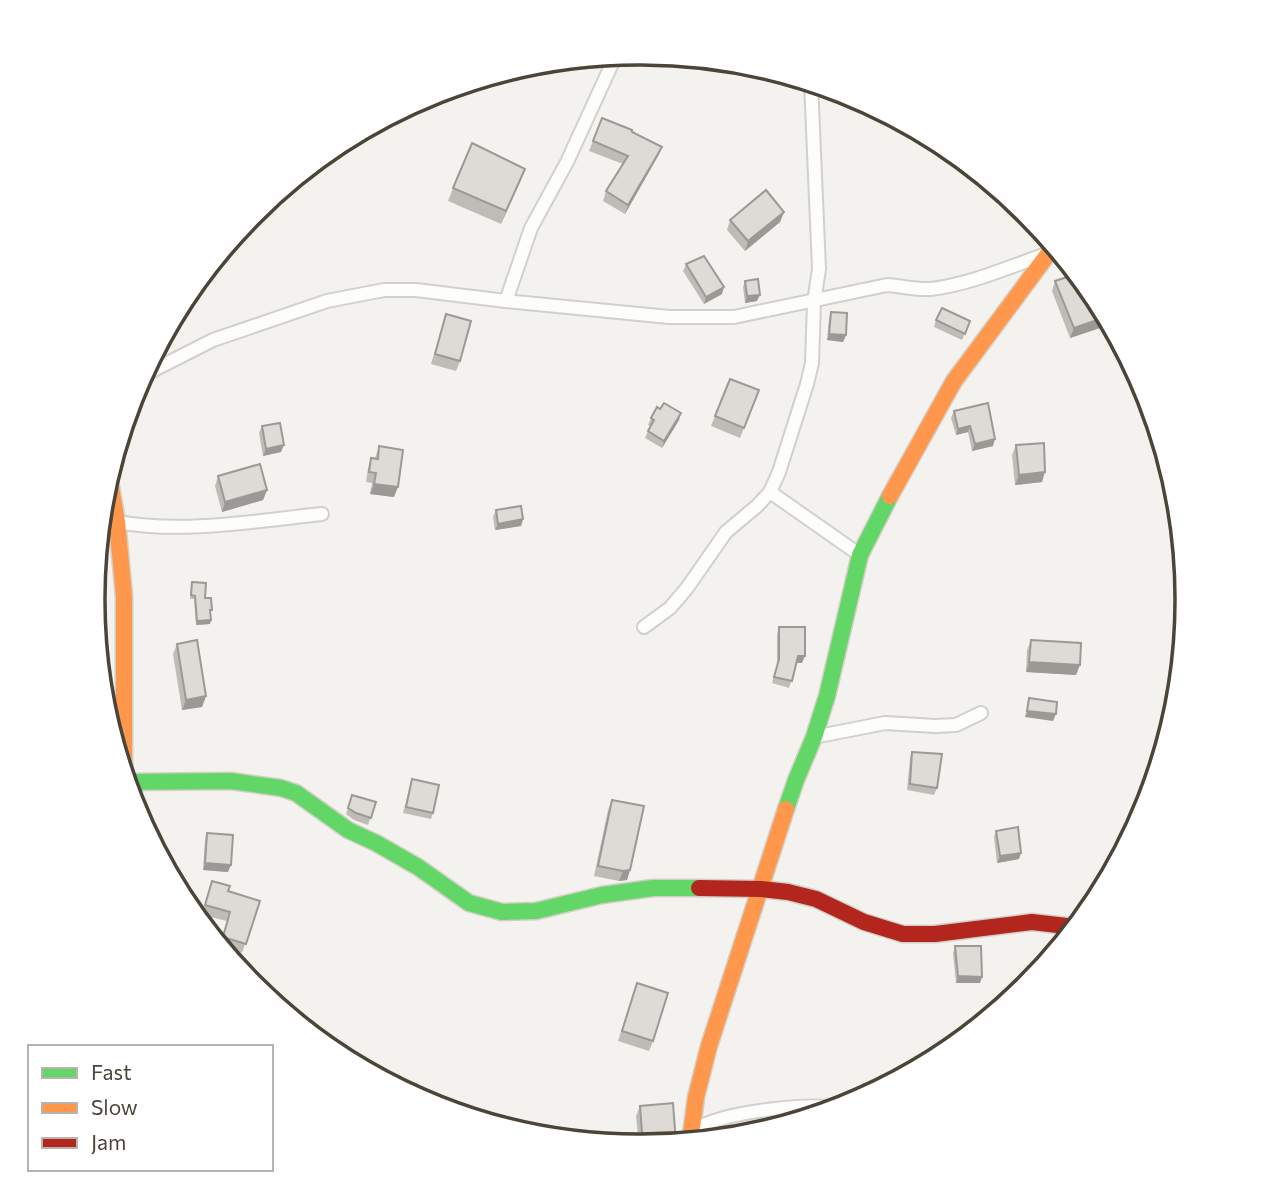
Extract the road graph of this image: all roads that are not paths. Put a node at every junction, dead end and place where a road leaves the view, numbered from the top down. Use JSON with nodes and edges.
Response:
{"nodes":[{"id":1,"x":612,"y":66,"type":"edge"},
{"id":2,"x":811,"y":93,"type":"edge"},
{"id":3,"x":1046,"y":252,"type":"edge"},
{"id":4,"x":1049,"y":255,"type":"edge"},
{"id":5,"x":506,"y":301,"type":"junction"},
{"id":6,"x":814,"y":302,"type":"junction"},
{"id":7,"x":158,"y":368,"type":"edge"},
{"id":8,"x":770,"y":492,"type":"junction"},
{"id":9,"x":114,"y":506,"type":"edge"},
{"id":10,"x":322,"y":514,"type":"dead end"},
{"id":11,"x":117,"y":523,"type":"junction"},
{"id":12,"x":860,"y":555,"type":"junction"},
{"id":13,"x":644,"y":627,"type":"dead end"},
{"id":14,"x":981,"y":713,"type":"dead end"},
{"id":15,"x":814,"y":737,"type":"junction"},
{"id":16,"x":123,"y":739,"type":"edge"},
{"id":17,"x":138,"y":782,"type":"edge"},
{"id":18,"x":761,"y":889,"type":"junction"},
{"id":19,"x":1063,"y":926,"type":"edge"},
{"id":20,"x":811,"y":1106,"type":"edge"},
{"id":21,"x":697,"y":1131,"type":"edge"},
{"id":22,"x":691,"y":1132,"type":"edge"}],
"edges":[{"from":1,"to":5,"type":"street"},
{"from":2,"to":6,"type":"street"},
{"from":3,"to":6,"type":"street"},
{"from":4,"to":12,"type":"street"},
{"from":5,"to":6,"type":"street"},
{"from":5,"to":7,"type":"street"},
{"from":6,"to":8,"type":"street"},
{"from":8,"to":12,"type":"street"},
{"from":8,"to":13,"type":"street"},
{"from":9,"to":11,"type":"street"},
{"from":10,"to":11,"type":"street"},
{"from":11,"to":16,"type":"street"},
{"from":12,"to":15,"type":"street"},
{"from":14,"to":15,"type":"street"},
{"from":15,"to":18,"type":"street"},
{"from":17,"to":18,"type":"street"},
{"from":18,"to":19,"type":"street"},
{"from":18,"to":22,"type":"street"},
{"from":20,"to":21,"type":"street"}]}
